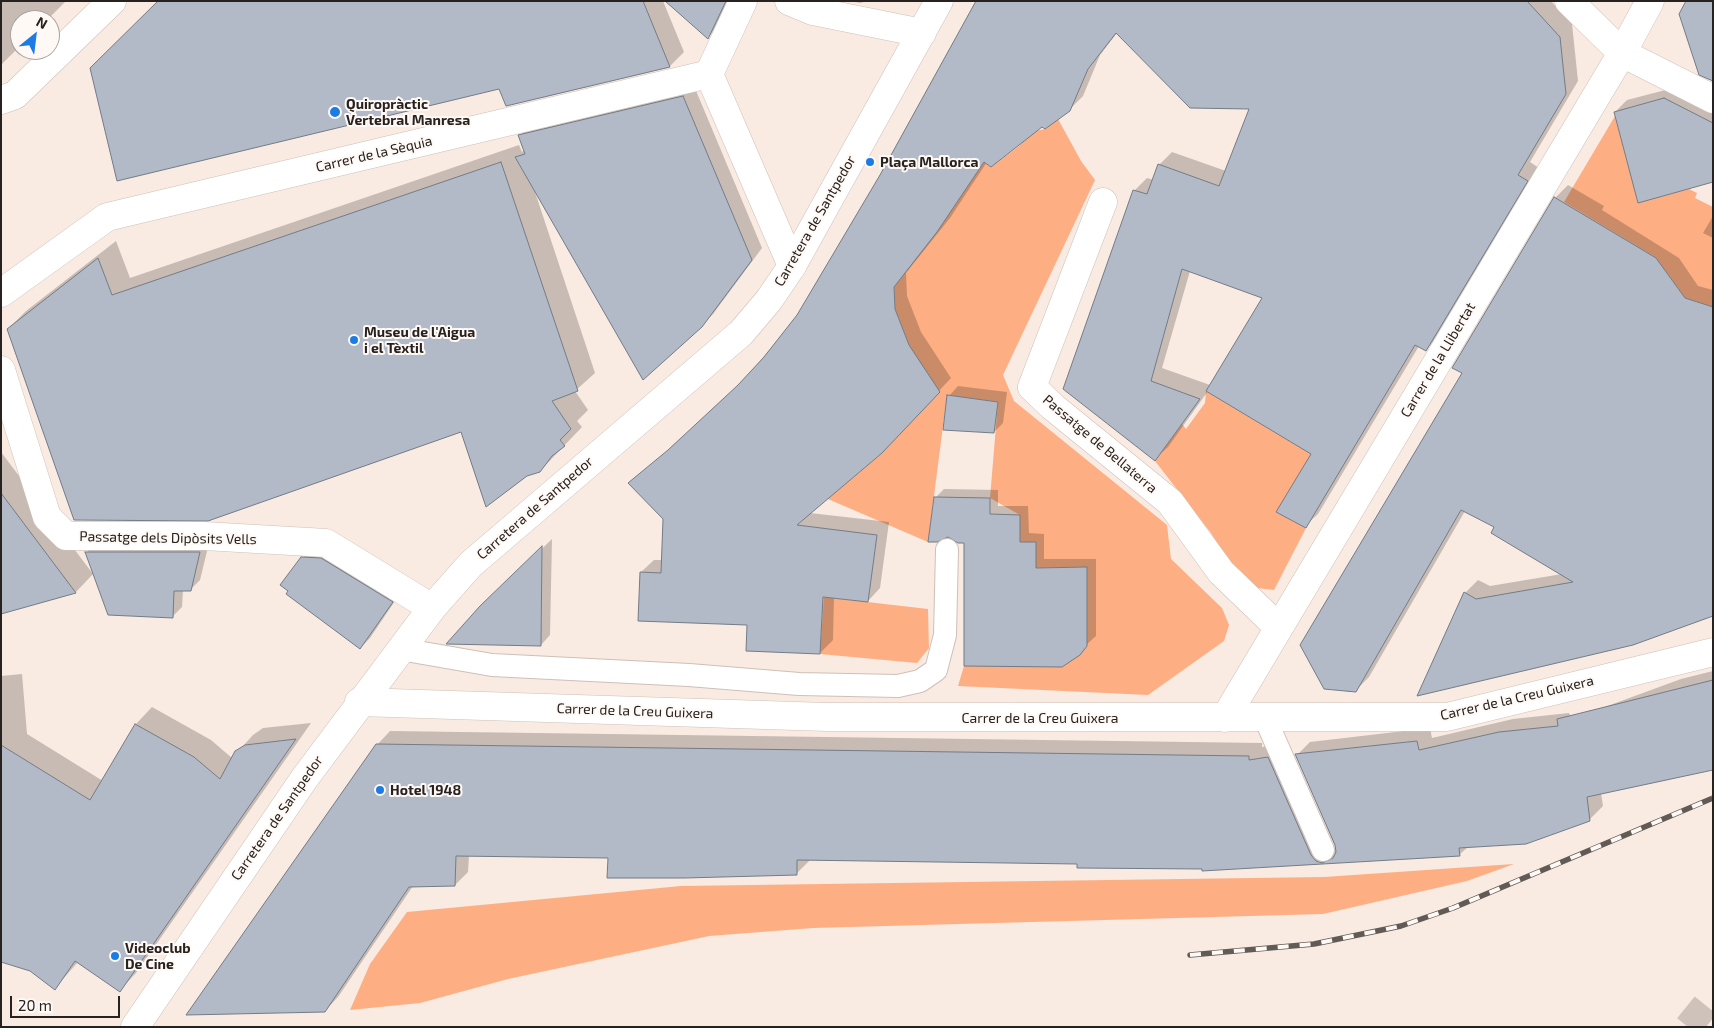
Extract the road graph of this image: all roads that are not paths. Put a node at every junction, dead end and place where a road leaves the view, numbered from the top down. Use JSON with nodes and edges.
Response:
{"nodes":[{"id":1,"x":112,"y":1,"type":"edge"},
{"id":2,"x":743,"y":1,"type":"edge"},
{"id":3,"x":789,"y":1,"type":"edge"},
{"id":4,"x":939,"y":1,"type":"edge"},
{"id":5,"x":1569,"y":1,"type":"edge"},
{"id":6,"x":1650,"y":1,"type":"edge"},
{"id":7,"x":922,"y":33,"type":"junction"},
{"id":8,"x":1622,"y":53,"type":"junction"},
{"id":9,"x":709,"y":74,"type":"junction"},
{"id":10,"x":1713,"y":99,"type":"edge"},
{"id":11,"x":1,"y":100,"type":"edge"},
{"id":12,"x":1103,"y":202,"type":"dead end"},
{"id":13,"x":792,"y":266,"type":"junction"},
{"id":14,"x":1,"y":293,"type":"edge"},
{"id":15,"x":1,"y":370,"type":"edge"},
{"id":16,"x":947,"y":550,"type":"dead end"},
{"id":17,"x":432,"y":608,"type":"junction"},
{"id":18,"x":1278,"y":627,"type":"junction"},
{"id":19,"x":400,"y":649,"type":"junction"},
{"id":20,"x":1713,"y":652,"type":"edge"},
{"id":21,"x":359,"y":702,"type":"junction"},
{"id":22,"x":1225,"y":718,"type":"junction"},
{"id":23,"x":1265,"y":718,"type":"junction"},
{"id":24,"x":1323,"y":850,"type":"dead end"},
{"id":25,"x":135,"y":1027,"type":"edge"}],
"edges":[{"from":1,"to":11,"type":"street"},
{"from":2,"to":9,"type":"street"},
{"from":3,"to":7,"type":"street"},
{"from":4,"to":7,"type":"street","name":"Carretera de Santpedor"},
{"from":5,"to":8,"type":"street"},
{"from":6,"to":8,"type":"street","name":"Carrer de la Llibertat"},
{"from":7,"to":13,"type":"street","name":"Carretera de Santpedor"},
{"from":8,"to":10,"type":"street"},
{"from":8,"to":18,"type":"street","name":"Carrer de la Llibertat"},
{"from":9,"to":13,"type":"street"},
{"from":9,"to":14,"type":"street","name":"Carrer de la Sèquia"},
{"from":12,"to":18,"type":"street","name":"Passatge de Bellaterra"},
{"from":13,"to":17,"type":"street","name":"Carretera de Santpedor"},
{"from":15,"to":17,"type":"street","name":"Passatge dels Dipòsits Vells"},
{"from":16,"to":19,"type":"lane"},
{"from":17,"to":19,"type":"street","name":"Carretera de Santpedor"},
{"from":18,"to":22,"type":"street","name":"Carrer de la Llibertat"},
{"from":19,"to":21,"type":"street","name":"Carretera de Santpedor"},
{"from":20,"to":23,"type":"street","name":"Carrer de la Creu Guixera"},
{"from":21,"to":22,"type":"street","name":"Carrer de la Creu Guixera"},
{"from":21,"to":25,"type":"street","name":"Carretera de Santpedor"},
{"from":22,"to":23,"type":"street","name":"Carrer de la Creu Guixera"},
{"from":23,"to":24,"type":"lane"}]}
